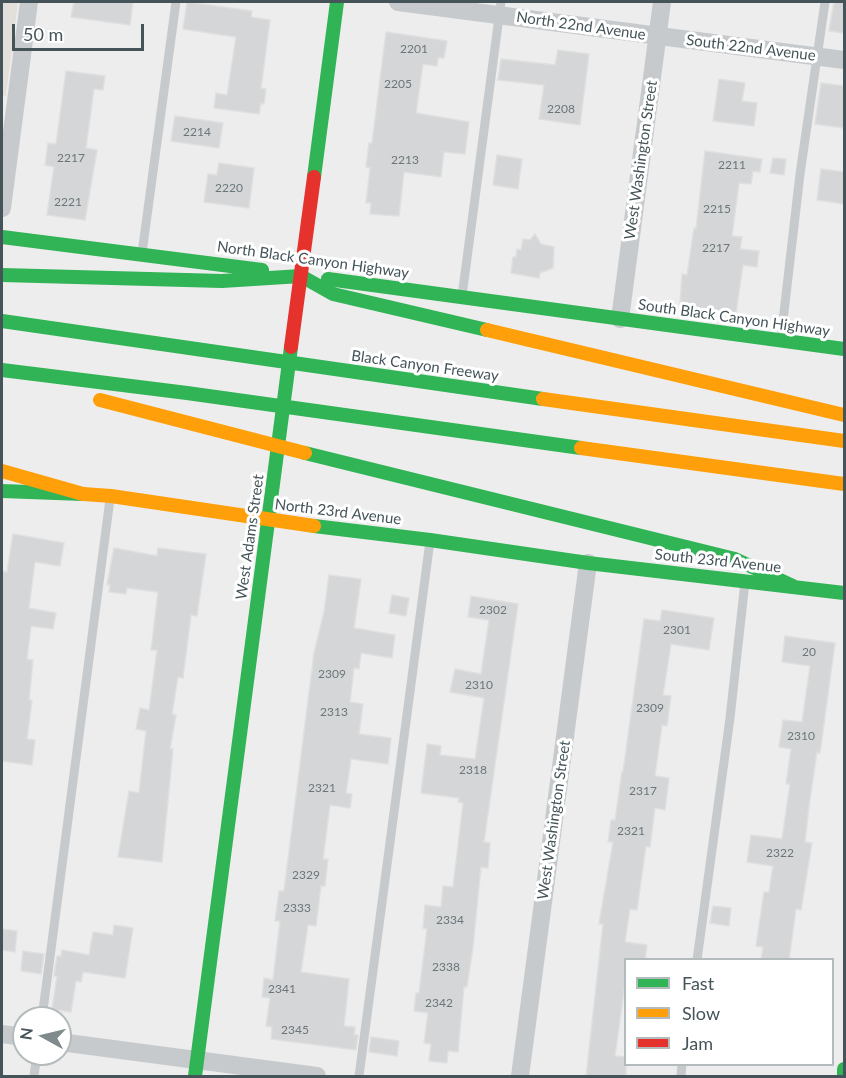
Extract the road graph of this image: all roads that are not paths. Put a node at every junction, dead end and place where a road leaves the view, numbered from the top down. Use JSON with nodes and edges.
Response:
{"nodes":[{"id":1,"x":29,"y":2,"type":"edge"},
{"id":2,"x":177,"y":2,"type":"edge"},
{"id":3,"x":337,"y":2,"type":"edge"},
{"id":4,"x":398,"y":2,"type":"edge"},
{"id":5,"x":662,"y":2,"type":"edge"},
{"id":6,"x":825,"y":2,"type":"edge"},
{"id":7,"x":500,"y":8,"type":"edge"},
{"id":8,"x":658,"y":36,"type":"junction"},
{"id":9,"x":818,"y":56,"type":"junction"},
{"id":10,"x":844,"y":60,"type":"edge"},
{"id":11,"x":2,"y":208,"type":"edge"},
{"id":12,"x":2,"y":237,"type":"edge"},
{"id":13,"x":142,"y":255,"type":"junction"},
{"id":14,"x":2,"y":275,"type":"edge"},
{"id":15,"x":301,"y":276,"type":"junction"},
{"id":16,"x":462,"y":297,"type":"junction"},
{"id":17,"x":620,"y":319,"type":"junction"},
{"id":18,"x":2,"y":321,"type":"edge"},
{"id":19,"x":780,"y":340,"type":"junction"},
{"id":20,"x":844,"y":350,"type":"edge"},
{"id":21,"x":3,"y":370,"type":"edge"},
{"id":22,"x":844,"y":415,"type":"edge"},
{"id":23,"x":844,"y":441,"type":"edge"},
{"id":24,"x":2,"y":471,"type":"edge"},
{"id":25,"x":844,"y":484,"type":"edge"},
{"id":26,"x":2,"y":490,"type":"edge"},
{"id":27,"x":83,"y":494,"type":"junction"},
{"id":28,"x":111,"y":496,"type":"junction"},
{"id":29,"x":269,"y":520,"type":"junction"},
{"id":30,"x":430,"y":540,"type":"junction"},
{"id":31,"x":588,"y":563,"type":"junction"},
{"id":32,"x":746,"y":582,"type":"junction"},
{"id":33,"x":793,"y":586,"type":"junction"},
{"id":34,"x":844,"y":593,"type":"edge"},
{"id":35,"x":697,"y":958,"type":"edge"},
{"id":36,"x":44,"y":1006,"type":"edge"},
{"id":37,"x":72,"y":1044,"type":"edge"},
{"id":38,"x":196,"y":1068,"type":"edge"},
{"id":39,"x":844,"y":1069,"type":"edge"},
{"id":40,"x":317,"y":1077,"type":"edge"},
{"id":41,"x":360,"y":1077,"type":"edge"},
{"id":42,"x":520,"y":1077,"type":"edge"},
{"id":43,"x":844,"y":1077,"type":"edge"}],
"edges":[{"from":1,"to":11,"type":"street"},
{"from":2,"to":13,"type":"lane"},
{"from":3,"to":15,"type":"main road","name":"West Adams Street"},
{"from":4,"to":7,"type":"street","name":"North 22nd Avenue"},
{"from":5,"to":8,"type":"street","name":"West Washington Street"},
{"from":6,"to":9,"type":"lane"},
{"from":7,"to":8,"type":"street","name":"North 22nd Avenue"},
{"from":7,"to":16,"type":"lane"},
{"from":8,"to":9,"type":"street","name":"South 22nd Avenue"},
{"from":8,"to":17,"type":"street","name":"West Washington Street"},
{"from":9,"to":10,"type":"street","name":"South 22nd Avenue"},
{"from":9,"to":19,"type":"lane"},
{"from":12,"to":13,"type":"main road","name":"North Black Canyon Highway"},
{"from":13,"to":15,"type":"main road","name":"North Black Canyon Highway"},
{"from":14,"to":15,"type":"main road"},
{"from":15,"to":16,"type":"main road","name":"North Black Canyon Highway"},
{"from":15,"to":22,"type":"main road"},
{"from":15,"to":29,"type":"main road","name":"West Adams Street"},
{"from":16,"to":17,"type":"main road","name":"North Black Canyon Highway"},
{"from":17,"to":19,"type":"main road","name":"South Black Canyon Highway"},
{"from":18,"to":23,"type":"main road","name":"Black Canyon Freeway"},
{"from":19,"to":20,"type":"main road","name":"South Black Canyon Highway"},
{"from":21,"to":25,"type":"main road"},
{"from":21,"to":33,"type":"main road"},
{"from":24,"to":27,"type":"main road"},
{"from":26,"to":27,"type":"main road"},
{"from":27,"to":28,"type":"main road","name":"North 23rd Avenue"},
{"from":28,"to":29,"type":"main road","name":"North 23rd Avenue"},
{"from":28,"to":36,"type":"lane"},
{"from":29,"to":30,"type":"main road","name":"North 23rd Avenue"},
{"from":29,"to":38,"type":"main road","name":"West Adams Street"},
{"from":30,"to":31,"type":"main road","name":"North 23rd Avenue"},
{"from":30,"to":41,"type":"lane"},
{"from":31,"to":32,"type":"main road","name":"South 23rd Avenue"},
{"from":31,"to":42,"type":"street","name":"West Washington Street"},
{"from":32,"to":33,"type":"main road","name":"South 23rd Avenue"},
{"from":32,"to":35,"type":"lane"},
{"from":33,"to":34,"type":"main road","name":"South 23rd Avenue"},
{"from":37,"to":38,"type":"street"},
{"from":38,"to":40,"type":"street"},
{"from":39,"to":43,"type":"main road"}]}
